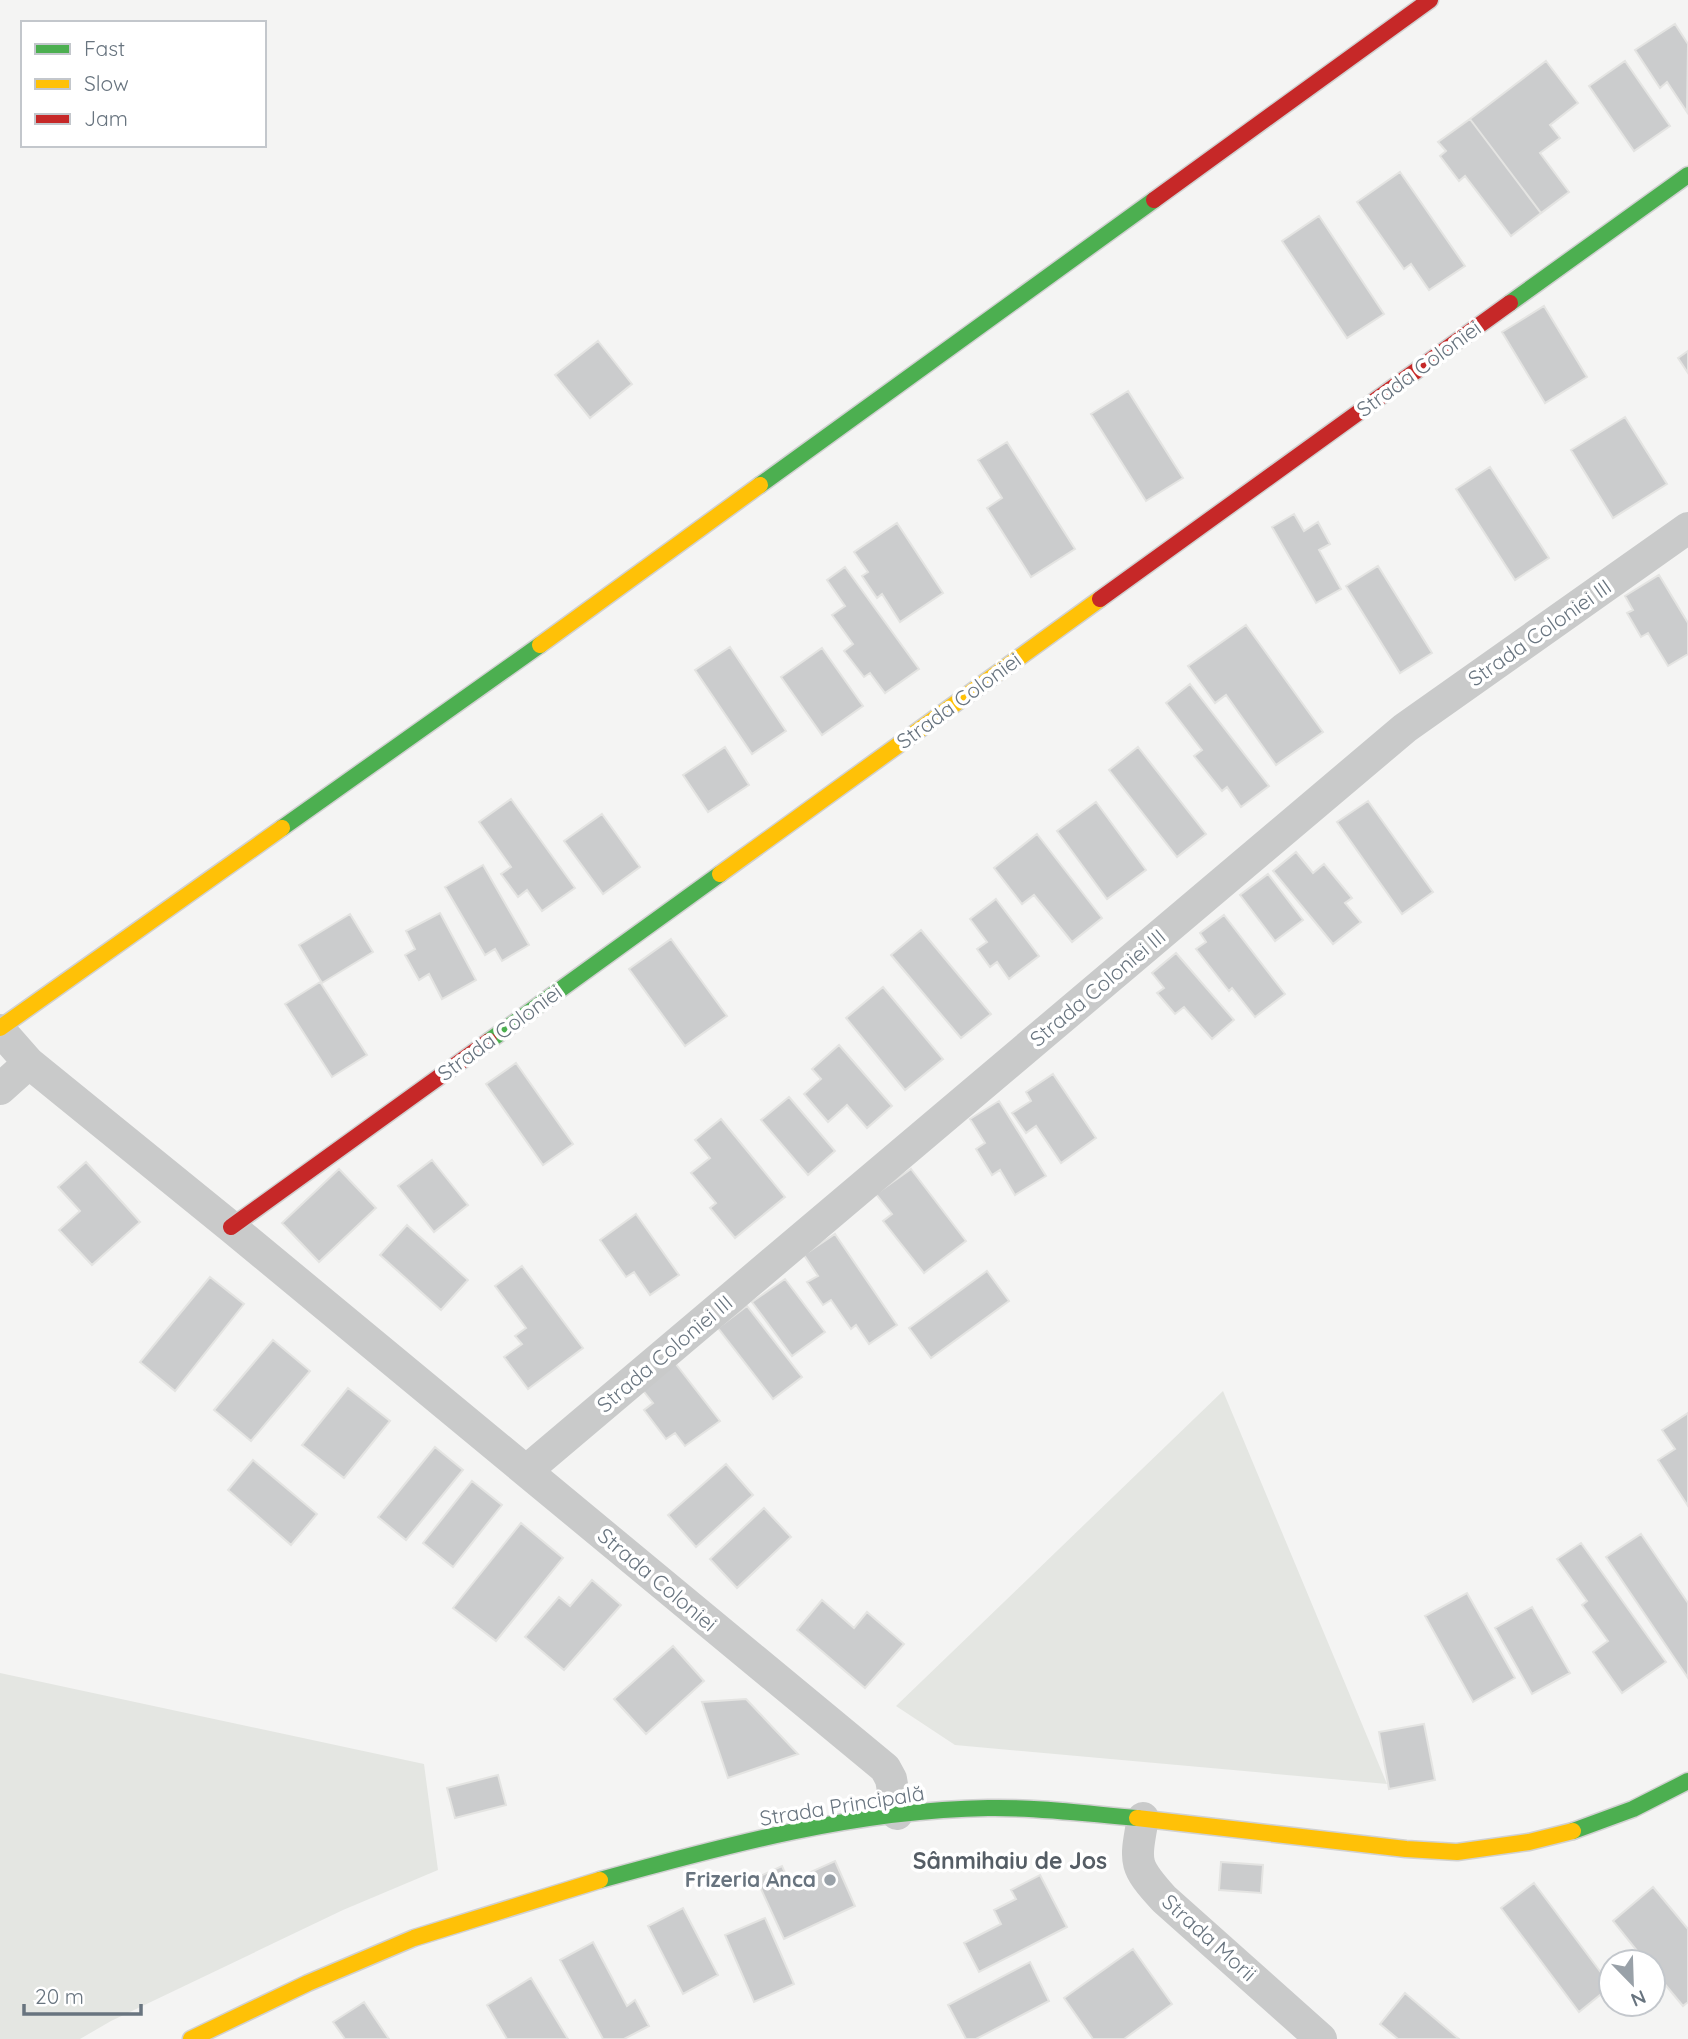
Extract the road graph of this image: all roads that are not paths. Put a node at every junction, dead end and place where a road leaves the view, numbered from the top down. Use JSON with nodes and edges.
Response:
{"nodes":[{"id":1,"x":1430,"y":0,"type":"edge"},
{"id":2,"x":1688,"y":175,"type":"edge"},
{"id":3,"x":1688,"y":527,"type":"edge"},
{"id":4,"x":0,"y":1029,"type":"edge"},
{"id":5,"x":29,"y":1063,"type":"junction"},
{"id":6,"x":0,"y":1089,"type":"edge"},
{"id":7,"x":231,"y":1227,"type":"junction"},
{"id":8,"x":526,"y":1471,"type":"junction"},
{"id":9,"x":1688,"y":1781,"type":"edge"},
{"id":10,"x":897,"y":1814,"type":"junction"},
{"id":11,"x":1143,"y":1818,"type":"junction"},
{"id":12,"x":192,"y":2039,"type":"edge"},
{"id":13,"x":1321,"y":2039,"type":"edge"}],
"edges":[{"from":1,"to":4,"type":"street"},
{"from":2,"to":7,"type":"street","name":"Strada Coloniei"},
{"from":3,"to":8,"type":"street","name":"Strada Coloniei III"},
{"from":4,"to":5,"type":"street","name":"Strada Coloniei"},
{"from":5,"to":6,"type":"street"},
{"from":5,"to":7,"type":"street","name":"Strada Coloniei"},
{"from":7,"to":8,"type":"street","name":"Strada Coloniei"},
{"from":8,"to":10,"type":"street","name":"Strada Coloniei"},
{"from":9,"to":11,"type":"street","name":"Strada Principală"},
{"from":10,"to":11,"type":"street","name":"Strada Principală"},
{"from":10,"to":12,"type":"street","name":"Strada Principală"},
{"from":11,"to":13,"type":"street","name":"Strada Morii"}]}
